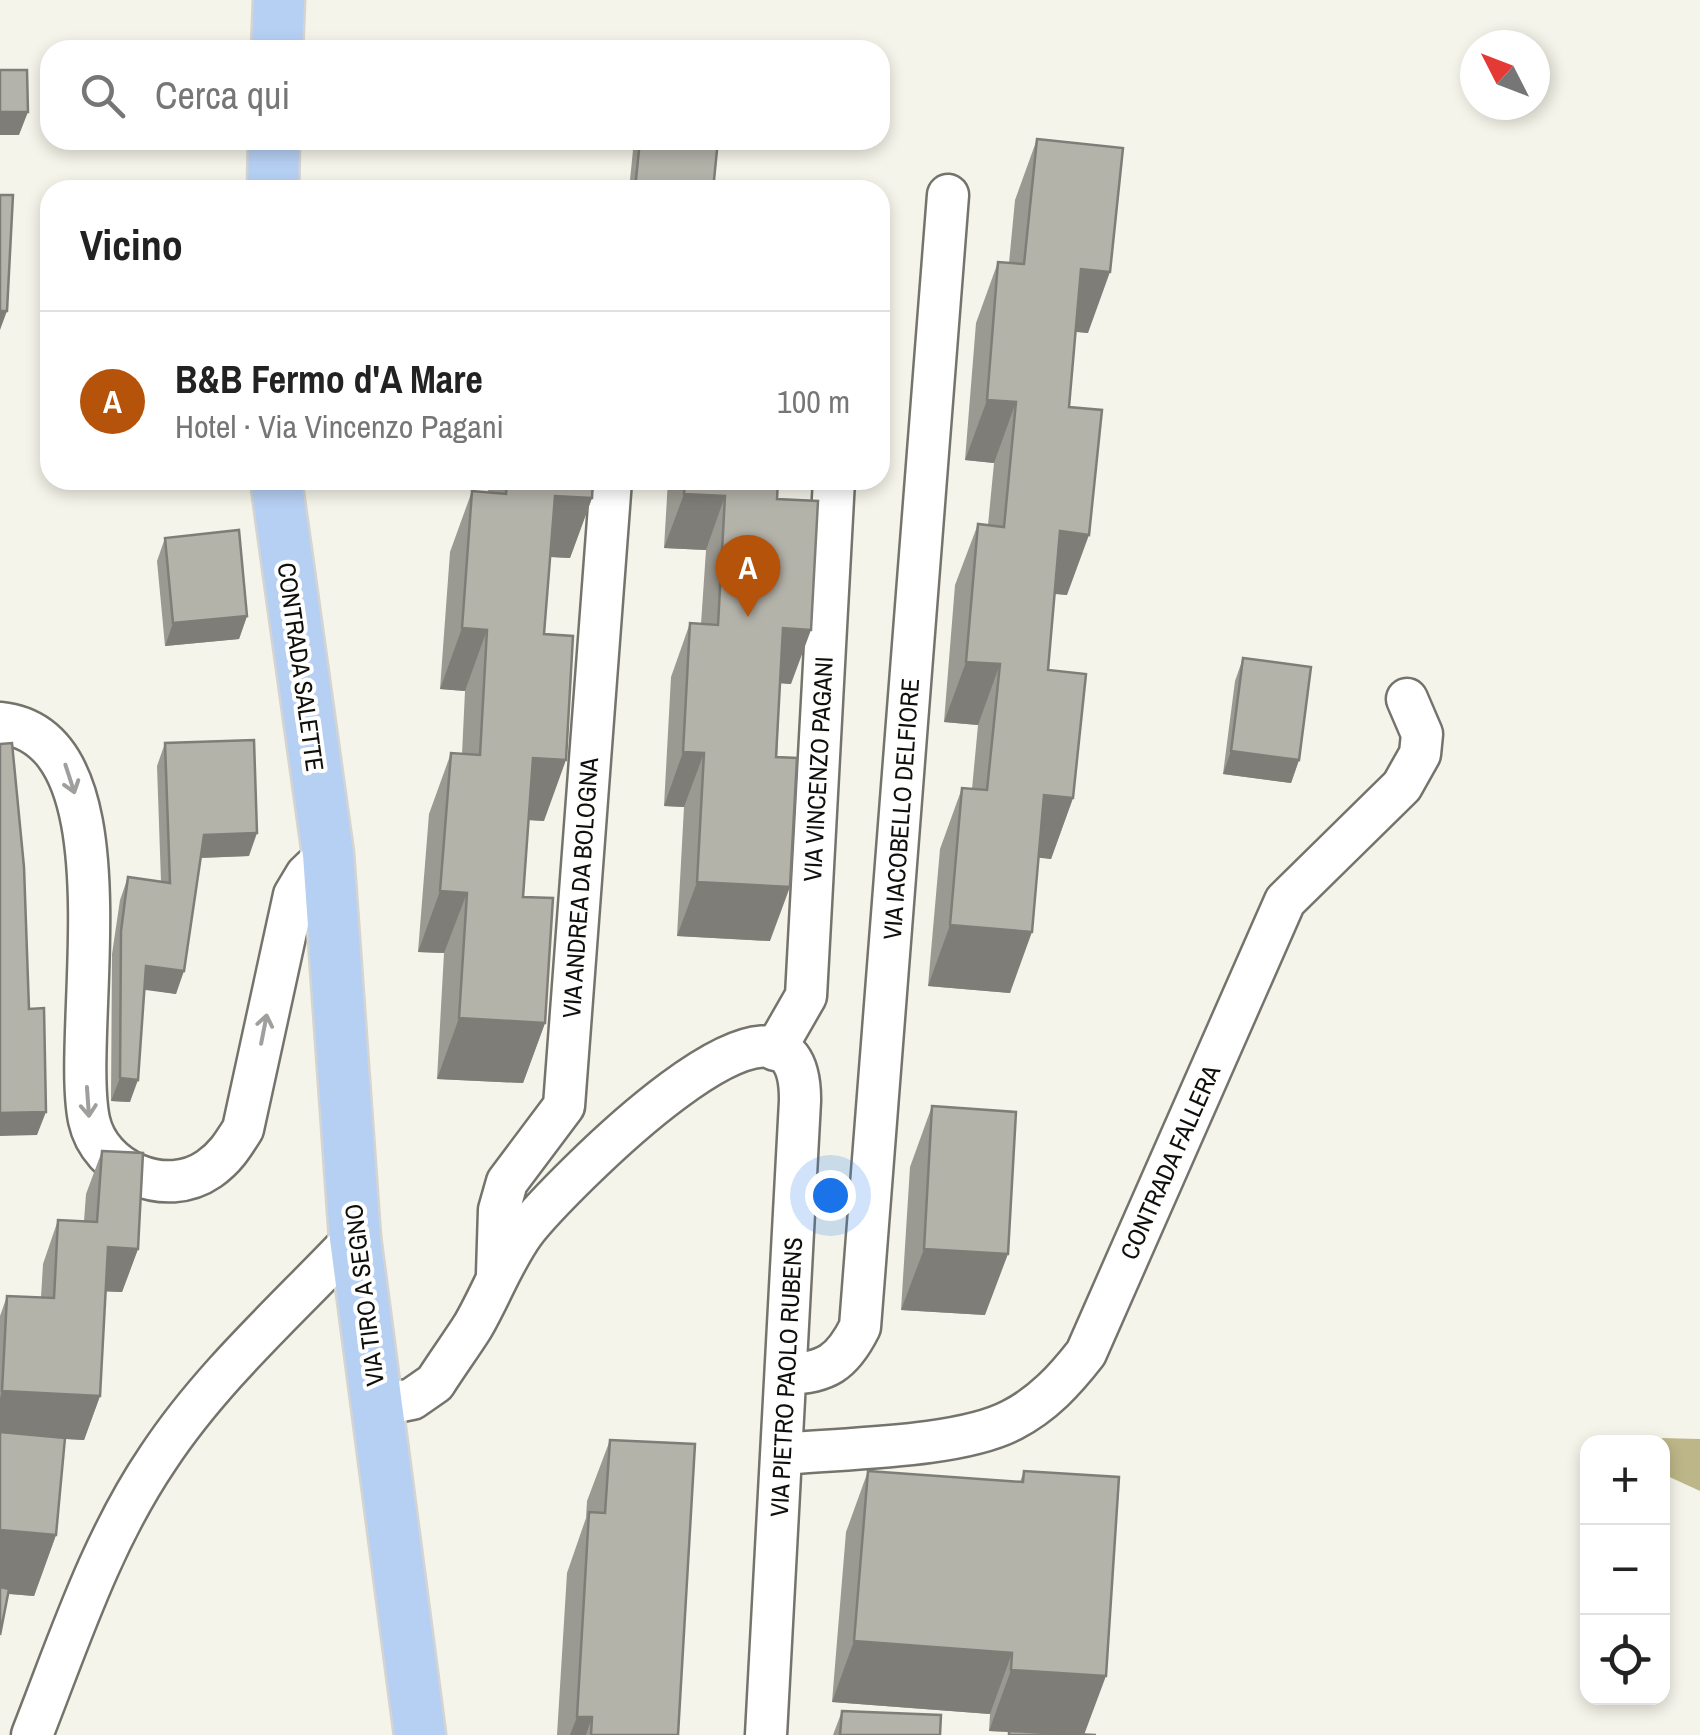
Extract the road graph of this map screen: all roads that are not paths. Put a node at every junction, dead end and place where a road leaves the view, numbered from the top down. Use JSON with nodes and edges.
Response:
{"nodes":[{"id":1,"x":279,"y":0,"type":"edge"},
{"id":2,"x":277,"y":40,"type":"edge"},
{"id":3,"x":274,"y":150,"type":"edge"},
{"id":4,"x":272,"y":180,"type":"edge"},
{"id":5,"x":948,"y":194,"type":"dead end"},
{"id":6,"x":277,"y":490,"type":"edge"},
{"id":7,"x":609,"y":490,"type":"edge"},
{"id":8,"x":833,"y":490,"type":"edge"},
{"id":9,"x":1407,"y":700,"type":"dead end"},
{"id":10,"x":0,"y":723,"type":"edge"},
{"id":11,"x":328,"y":854,"type":"junction"},
{"id":12,"x":775,"y":1050,"type":"junction"},
{"id":13,"x":356,"y":1238,"type":"junction"},
{"id":14,"x":497,"y":1277,"type":"junction"},
{"id":15,"x":786,"y":1374,"type":"junction"},
{"id":16,"x":377,"y":1406,"type":"junction"},
{"id":17,"x":782,"y":1454,"type":"junction"},
{"id":18,"x":32,"y":1735,"type":"edge"},
{"id":19,"x":420,"y":1735,"type":"edge"},
{"id":20,"x":766,"y":1735,"type":"edge"}],
"edges":[{"from":1,"to":2,"type":"main road"},
{"from":3,"to":4,"type":"main road"},
{"from":5,"to":15,"type":"street","name":"VIA IACOBELLO DELFIORE"},
{"from":6,"to":11,"type":"main road","name":"CONTRADA SALETTE"},
{"from":7,"to":14,"type":"street","name":"VIA ANDREA DA BOLOGNA"},
{"from":8,"to":12,"type":"street","name":"VIA VINCENZO PAGANI"},
{"from":9,"to":17,"type":"street","name":"CONTRADA FALLERA"},
{"from":10,"to":11,"type":"street","one_way":true},
{"from":11,"to":13,"type":"main road","name":"VIA TIRO A SEGNO"},
{"from":12,"to":14,"type":"street"},
{"from":12,"to":15,"type":"street","name":"VIA PIETRO PAOLO RUBENS"},
{"from":13,"to":16,"type":"main road","name":"VIA TIRO A SEGNO"},
{"from":13,"to":18,"type":"street"},
{"from":14,"to":16,"type":"street"},
{"from":15,"to":17,"type":"street","name":"VIA PIETRO PAOLO RUBENS"},
{"from":16,"to":19,"type":"main road","name":"VIA TIRO A SEGNO"},
{"from":17,"to":20,"type":"street","name":"VIA PIETRO PAOLO RUBENS"}]}
